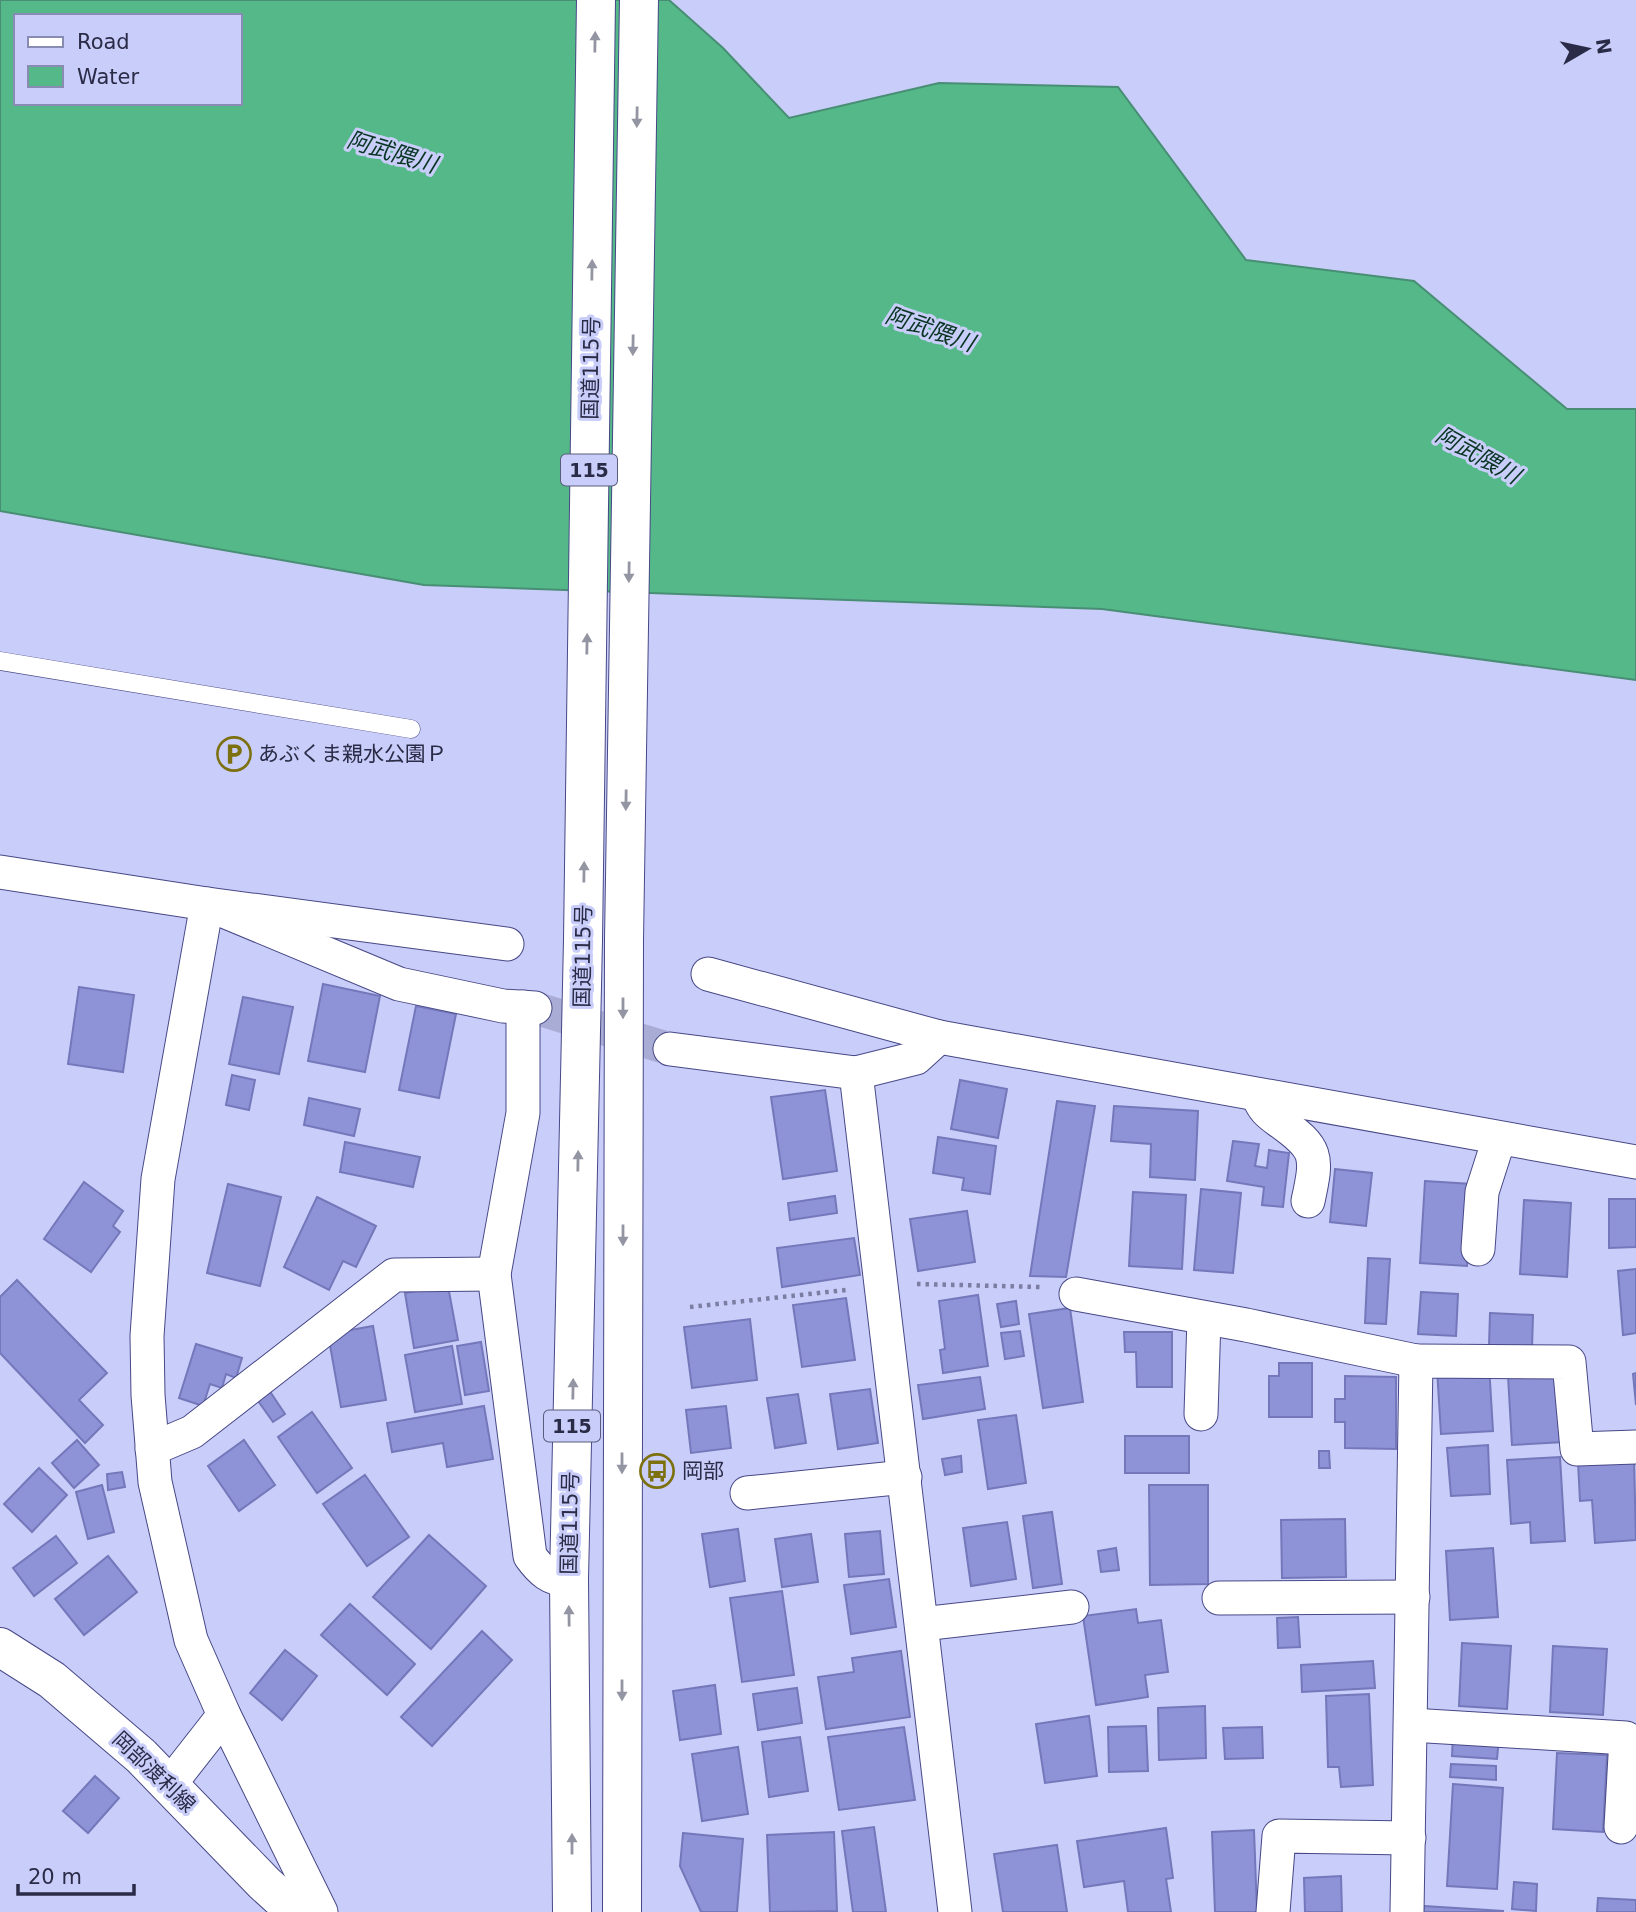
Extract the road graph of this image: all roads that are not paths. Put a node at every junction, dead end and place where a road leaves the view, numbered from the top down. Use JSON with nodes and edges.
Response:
{"nodes":[{"id":1,"x":596,"y":0,"type":"edge"},
{"id":2,"x":639,"y":0,"type":"edge"},
{"id":3,"x":0,"y":661,"type":"edge"},
{"id":4,"x":411,"y":729,"type":"dead end"},
{"id":5,"x":0,"y":872,"type":"edge"},
{"id":6,"x":207,"y":904,"type":"junction"},
{"id":7,"x":507,"y":944,"type":"dead end"},
{"id":8,"x":708,"y":974,"type":"dead end"},
{"id":9,"x":939,"y":1037,"type":"junction"},
{"id":10,"x":670,"y":1049,"type":"tunnel mouth"},
{"id":11,"x":856,"y":1073,"type":"junction"},
{"id":12,"x":1258,"y":1096,"type":"junction"},
{"id":13,"x":1499,"y":1139,"type":"junction"},
{"id":14,"x":1636,"y":1162,"type":"edge"},
{"id":15,"x":1308,"y":1201,"type":"dead end"},
{"id":16,"x":1478,"y":1249,"type":"dead end"},
{"id":17,"x":495,"y":1274,"type":"junction"},
{"id":18,"x":1076,"y":1294,"type":"dead end"},
{"id":19,"x":1204,"y":1318,"type":"junction"},
{"id":20,"x":1416,"y":1361,"type":"junction"},
{"id":21,"x":1201,"y":1414,"type":"dead end"},
{"id":22,"x":1636,"y":1447,"type":"edge"},
{"id":23,"x":152,"y":1449,"type":"junction"},
{"id":24,"x":905,"y":1477,"type":"junction"},
{"id":25,"x":747,"y":1493,"type":"dead end"},
{"id":26,"x":569,"y":1579,"type":"junction"},
{"id":27,"x":1413,"y":1597,"type":"junction"},
{"id":28,"x":1219,"y":1598,"type":"dead end"},
{"id":29,"x":1072,"y":1607,"type":"dead end"},
{"id":30,"x":922,"y":1624,"type":"junction"},
{"id":31,"x":0,"y":1647,"type":"edge"},
{"id":32,"x":224,"y":1715,"type":"junction"},
{"id":33,"x":1411,"y":1725,"type":"junction"},
{"id":34,"x":170,"y":1784,"type":"junction"},
{"id":35,"x":1621,"y":1827,"type":"dead end"},
{"id":36,"x":1409,"y":1838,"type":"junction"},
{"id":37,"x":296,"y":1912,"type":"edge"},
{"id":38,"x":321,"y":1912,"type":"edge"},
{"id":39,"x":572,"y":1912,"type":"edge"},
{"id":40,"x":622,"y":1912,"type":"edge"},
{"id":41,"x":955,"y":1912,"type":"edge"},
{"id":42,"x":1273,"y":1912,"type":"edge"},
{"id":43,"x":1407,"y":1912,"type":"edge"}],
"edges":[{"from":26,"to":1,"type":"main road","name":"国道115号","number":"115","one_way":true},
{"from":2,"to":40,"type":"main road","name":"国道115号","number":"115","one_way":true},
{"from":3,"to":4,"type":"lane"},
{"from":5,"to":6,"type":"street"},
{"from":6,"to":7,"type":"street"},
{"from":6,"to":17,"type":"street"},
{"from":6,"to":23,"type":"street"},
{"from":8,"to":9,"type":"street"},
{"from":9,"to":11,"type":"street"},
{"from":9,"to":12,"type":"street"},
{"from":10,"to":11,"type":"street"},
{"from":11,"to":24,"type":"street"},
{"from":12,"to":13,"type":"street"},
{"from":12,"to":15,"type":"street"},
{"from":13,"to":14,"type":"street"},
{"from":13,"to":16,"type":"street"},
{"from":17,"to":23,"type":"street"},
{"from":17,"to":26,"type":"street"},
{"from":18,"to":19,"type":"street"},
{"from":19,"to":20,"type":"street"},
{"from":19,"to":21,"type":"street"},
{"from":20,"to":22,"type":"street"},
{"from":20,"to":27,"type":"street"},
{"from":23,"to":32,"type":"street"},
{"from":24,"to":25,"type":"street"},
{"from":24,"to":30,"type":"street"},
{"from":39,"to":26,"type":"main road","name":"国道115号","number":"115","one_way":true},
{"from":27,"to":28,"type":"street"},
{"from":27,"to":33,"type":"street"},
{"from":29,"to":30,"type":"street"},
{"from":30,"to":41,"type":"street"},
{"from":31,"to":34,"type":"main road","name":"岡部渡利線"},
{"from":32,"to":34,"type":"street"},
{"from":32,"to":38,"type":"street"},
{"from":33,"to":35,"type":"street"},
{"from":33,"to":36,"type":"street"},
{"from":34,"to":37,"type":"main road","name":"岡部渡利線"},
{"from":36,"to":42,"type":"street"},
{"from":36,"to":43,"type":"street"}]}
